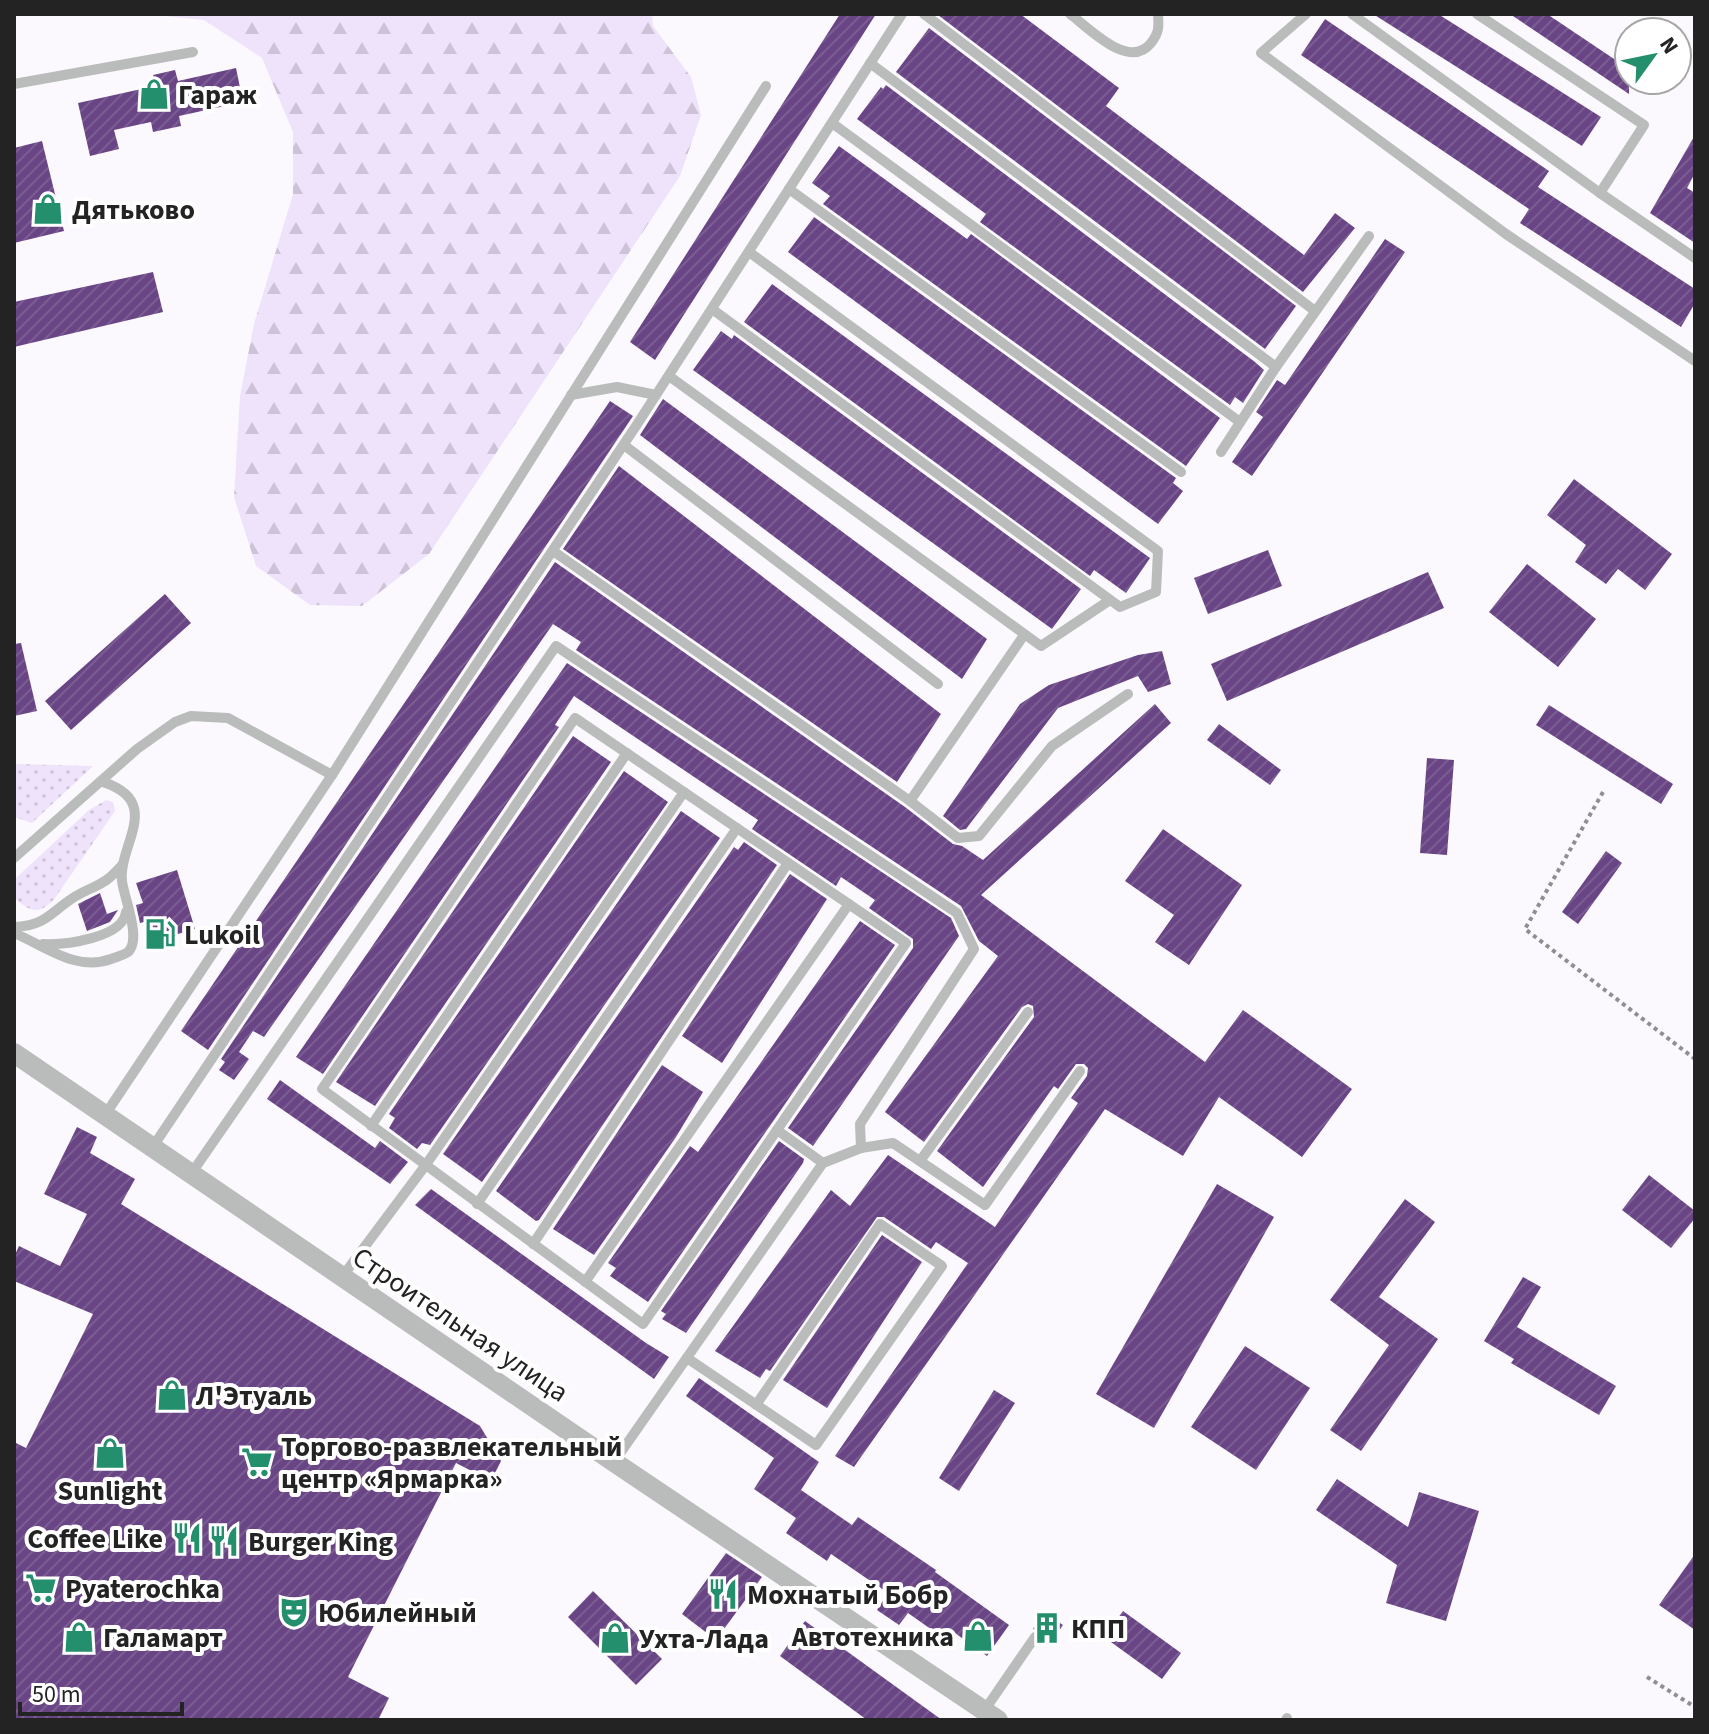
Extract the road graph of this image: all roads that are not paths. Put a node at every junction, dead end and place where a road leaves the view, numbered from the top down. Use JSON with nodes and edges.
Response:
{"nodes":[{"id":1,"x":902,"y":14,"type":"edge"},
{"id":2,"x":924,"y":14,"type":"edge"},
{"id":3,"x":1070,"y":14,"type":"edge"},
{"id":4,"x":1158,"y":14,"type":"edge"},
{"id":5,"x":1306,"y":14,"type":"edge"},
{"id":6,"x":1352,"y":14,"type":"edge"},
{"id":7,"x":1477,"y":14,"type":"edge"},
{"id":8,"x":193,"y":52,"type":"dead end"},
{"id":9,"x":870,"y":63,"type":"junction"},
{"id":10,"x":14,"y":84,"type":"edge"},
{"id":11,"x":766,"y":86,"type":"dead end"},
{"id":12,"x":832,"y":123,"type":"junction"},
{"id":13,"x":789,"y":189,"type":"junction"},
{"id":14,"x":1600,"y":193,"type":"junction"},
{"id":15,"x":1369,"y":236,"type":"dead end"},
{"id":16,"x":749,"y":252,"type":"junction"},
{"id":17,"x":1695,"y":258,"type":"edge"},
{"id":18,"x":712,"y":309,"type":"junction"},
{"id":19,"x":1315,"y":311,"type":"junction"},
{"id":20,"x":1695,"y":361,"type":"edge"},
{"id":21,"x":1276,"y":367,"type":"junction"},
{"id":22,"x":669,"y":376,"type":"junction"},
{"id":23,"x":571,"y":395,"type":"junction"},
{"id":24,"x":656,"y":395,"type":"junction"},
{"id":25,"x":1240,"y":422,"type":"junction"},
{"id":26,"x":624,"y":445,"type":"junction"},
{"id":27,"x":1221,"y":452,"type":"dead end"},
{"id":28,"x":1181,"y":472,"type":"dead end"},
{"id":29,"x":553,"y":551,"type":"junction"},
{"id":30,"x":1110,"y":600,"type":"junction"},
{"id":31,"x":1024,"y":635,"type":"junction"},
{"id":32,"x":938,"y":684,"type":"dead end"},
{"id":33,"x":1128,"y":694,"type":"dead end"},
{"id":34,"x":627,"y":753,"type":"junction"},
{"id":35,"x":332,"y":775,"type":"junction"},
{"id":36,"x":103,"y":782,"type":"junction"},
{"id":37,"x":684,"y":792,"type":"junction"},
{"id":38,"x":910,"y":801,"type":"junction"},
{"id":39,"x":737,"y":828,"type":"junction"},
{"id":40,"x":14,"y":858,"type":"edge"},
{"id":41,"x":125,"y":861,"type":"junction"},
{"id":42,"x":788,"y":863,"type":"junction"},
{"id":43,"x":126,"y":897,"type":"junction"},
{"id":44,"x":849,"y":904,"type":"junction"},
{"id":45,"x":14,"y":930,"type":"edge"},
{"id":46,"x":37,"y":944,"type":"junction"},
{"id":47,"x":1028,"y":1012,"type":"dead end"},
{"id":48,"x":14,"y":1053,"type":"edge"},
{"id":49,"x":1080,"y":1071,"type":"dead end"},
{"id":50,"x":105,"y":1115,"type":"junction"},
{"id":51,"x":371,"y":1126,"type":"junction"},
{"id":52,"x":777,"y":1130,"type":"junction"},
{"id":53,"x":152,"y":1148,"type":"junction"},
{"id":54,"x":861,"y":1148,"type":"junction"},
{"id":55,"x":920,"y":1161,"type":"junction"},
{"id":56,"x":823,"y":1163,"type":"junction"},
{"id":57,"x":425,"y":1166,"type":"junction"},
{"id":58,"x":191,"y":1174,"type":"junction"},
{"id":59,"x":477,"y":1204,"type":"junction"},
{"id":60,"x":533,"y":1244,"type":"junction"},
{"id":61,"x":342,"y":1277,"type":"junction"},
{"id":62,"x":585,"y":1282,"type":"junction"},
{"id":63,"x":687,"y":1358,"type":"junction"},
{"id":64,"x":756,"y":1405,"type":"junction"},
{"id":65,"x":614,"y":1462,"type":"junction"},
{"id":66,"x":1035,"y":1637,"type":"dead end"},
{"id":67,"x":991,"y":1715,"type":"edge"}],
"edges":[{"from":1,"to":9,"type":"lane"},
{"from":2,"to":19,"type":"lane"},
{"from":3,"to":4,"type":"lane"},
{"from":5,"to":20,"type":"lane"},
{"from":6,"to":14,"type":"lane"},
{"from":7,"to":14,"type":"lane"},
{"from":8,"to":10,"type":"lane"},
{"from":9,"to":12,"type":"lane"},
{"from":9,"to":21,"type":"lane"},
{"from":11,"to":23,"type":"lane"},
{"from":12,"to":13,"type":"lane"},
{"from":12,"to":25,"type":"lane"},
{"from":13,"to":16,"type":"lane"},
{"from":13,"to":28,"type":"lane"},
{"from":14,"to":17,"type":"lane"},
{"from":15,"to":19,"type":"lane"},
{"from":16,"to":18,"type":"lane"},
{"from":16,"to":30,"type":"lane"},
{"from":18,"to":22,"type":"lane"},
{"from":18,"to":30,"type":"lane"},
{"from":19,"to":21,"type":"lane"},
{"from":21,"to":25,"type":"lane"},
{"from":22,"to":24,"type":"lane"},
{"from":22,"to":31,"type":"lane"},
{"from":23,"to":24,"type":"lane"},
{"from":23,"to":35,"type":"lane"},
{"from":24,"to":26,"type":"lane"},
{"from":25,"to":27,"type":"lane"},
{"from":26,"to":29,"type":"lane"},
{"from":26,"to":32,"type":"lane"},
{"from":29,"to":38,"type":"lane"},
{"from":29,"to":53,"type":"lane"},
{"from":30,"to":31,"type":"lane"},
{"from":31,"to":38,"type":"lane"},
{"from":33,"to":38,"type":"lane"},
{"from":34,"to":37,"type":"lane"},
{"from":34,"to":51,"type":"lane"},
{"from":34,"to":51,"type":"lane"},
{"from":35,"to":36,"type":"lane"},
{"from":35,"to":50,"type":"lane"},
{"from":36,"to":40,"type":"lane"},
{"from":36,"to":41,"type":"lane"},
{"from":37,"to":39,"type":"lane"},
{"from":37,"to":57,"type":"lane"},
{"from":39,"to":42,"type":"lane"},
{"from":39,"to":59,"type":"lane"},
{"from":41,"to":43,"type":"lane"},
{"from":41,"to":45,"type":"lane"},
{"from":42,"to":44,"type":"lane"},
{"from":42,"to":60,"type":"lane"},
{"from":43,"to":46,"type":"lane"},
{"from":43,"to":46,"type":"lane"},
{"from":44,"to":52,"type":"lane"},
{"from":44,"to":62,"type":"lane"},
{"from":45,"to":46,"type":"lane"},
{"from":47,"to":55,"type":"lane"},
{"from":48,"to":50,"type":"street","name":"Строительная улица"},
{"from":49,"to":55,"type":"lane"},
{"from":50,"to":53,"type":"street","name":"Строительная улица"},
{"from":51,"to":57,"type":"lane"},
{"from":52,"to":56,"type":"lane"},
{"from":52,"to":62,"type":"lane"},
{"from":53,"to":58,"type":"street","name":"Строительная улица"},
{"from":54,"to":55,"type":"lane"},
{"from":54,"to":56,"type":"lane"},
{"from":54,"to":58,"type":"lane"},
{"from":56,"to":63,"type":"lane"},
{"from":57,"to":59,"type":"lane"},
{"from":57,"to":61,"type":"lane"},
{"from":58,"to":61,"type":"street","name":"Строительная улица"},
{"from":59,"to":60,"type":"lane"},
{"from":60,"to":62,"type":"lane"},
{"from":61,"to":65,"type":"street","name":"Строительная улица"},
{"from":63,"to":64,"type":"lane"},
{"from":63,"to":65,"type":"lane"},
{"from":64,"to":64,"type":"lane"},
{"from":65,"to":67,"type":"street","name":"Строительная улица"},
{"from":66,"to":67,"type":"lane"}]}
